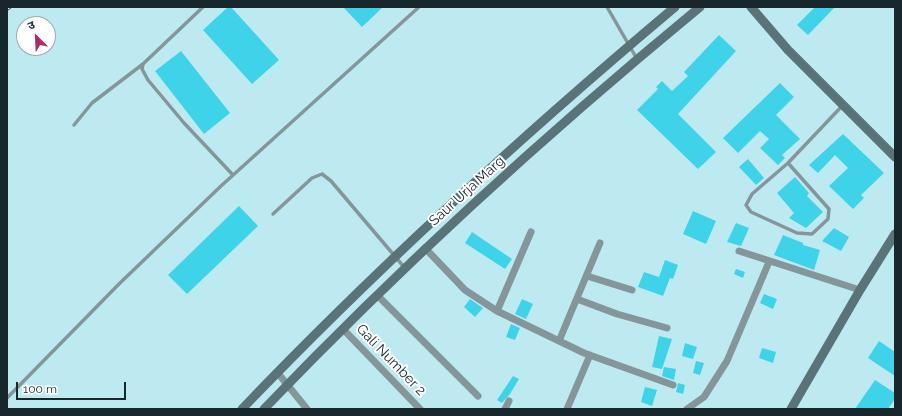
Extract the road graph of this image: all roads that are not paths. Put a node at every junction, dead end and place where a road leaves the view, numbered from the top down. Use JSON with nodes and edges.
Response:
{"nodes":[{"id":1,"x":203,"y":7,"type":"edge"},
{"id":2,"x":419,"y":7,"type":"edge"},
{"id":3,"x":607,"y":7,"type":"edge"},
{"id":4,"x":675,"y":7,"type":"edge"},
{"id":5,"x":700,"y":7,"type":"edge"},
{"id":6,"x":751,"y":7,"type":"edge"},
{"id":7,"x":629,"y":46,"type":"junction"},
{"id":8,"x":637,"y":59,"type":"junction"},
{"id":9,"x":143,"y":64,"type":"junction"},
{"id":10,"x":842,"y":105,"type":"junction"},
{"id":11,"x":74,"y":125,"type":"dead end"},
{"id":12,"x":895,"y":157,"type":"edge"},
{"id":13,"x":788,"y":163,"type":"junction"},
{"id":14,"x":484,"y":173,"type":"junction"},
{"id":15,"x":233,"y":175,"type":"junction"},
{"id":16,"x":495,"y":184,"type":"junction"},
{"id":17,"x":273,"y":214,"type":"dead end"},
{"id":18,"x":531,"y":232,"type":"dead end"},
{"id":19,"x":895,"y":234,"type":"edge"},
{"id":20,"x":600,"y":244,"type":"dead end"},
{"id":21,"x":425,"y":248,"type":"junction"},
{"id":22,"x":739,"y":251,"type":"dead end"},
{"id":23,"x":394,"y":257,"type":"junction"},
{"id":24,"x":769,"y":262,"type":"junction"},
{"id":25,"x":404,"y":268,"type":"junction"},
{"id":26,"x":587,"y":276,"type":"junction"},
{"id":27,"x":632,"y":290,"type":"dead end"},
{"id":28,"x":860,"y":290,"type":"junction"},
{"id":29,"x":378,"y":295,"type":"junction"},
{"id":30,"x":577,"y":299,"type":"junction"},
{"id":31,"x":497,"y":311,"type":"junction"},
{"id":32,"x":667,"y":328,"type":"dead end"},
{"id":33,"x":343,"y":329,"type":"junction"},
{"id":34,"x":559,"y":341,"type":"junction"},
{"id":35,"x":590,"y":355,"type":"junction"},
{"id":36,"x":277,"y":372,"type":"junction"},
{"id":37,"x":287,"y":385,"type":"junction"},
{"id":38,"x":673,"y":386,"type":"dead end"},
{"id":39,"x":478,"y":396,"type":"dead end"},
{"id":40,"x":7,"y":398,"type":"edge"},
{"id":41,"x":509,"y":401,"type":"dead end"},
{"id":42,"x":242,"y":409,"type":"edge"},
{"id":43,"x":264,"y":409,"type":"edge"},
{"id":44,"x":307,"y":409,"type":"edge"},
{"id":45,"x":420,"y":409,"type":"edge"},
{"id":46,"x":505,"y":409,"type":"edge"},
{"id":47,"x":566,"y":409,"type":"edge"},
{"id":48,"x":687,"y":409,"type":"edge"},
{"id":49,"x":791,"y":409,"type":"edge"}],
"edges":[{"from":1,"to":9,"type":"lane"},
{"from":2,"to":15,"type":"lane"},
{"from":3,"to":7,"type":"lane"},
{"from":4,"to":7,"type":"street","name":"Saur Urja Marg"},
{"from":5,"to":8,"type":"street","name":"Saur Urja Marg"},
{"from":6,"to":10,"type":"street"},
{"from":7,"to":8,"type":"lane"},
{"from":7,"to":14,"type":"street","name":"Saur Urja Marg"},
{"from":8,"to":16,"type":"street","name":"Saur Urja Marg"},
{"from":9,"to":11,"type":"lane"},
{"from":9,"to":15,"type":"lane"},
{"from":10,"to":12,"type":"street"},
{"from":10,"to":13,"type":"lane"},
{"from":13,"to":13,"type":"lane"},
{"from":14,"to":16,"type":"street"},
{"from":14,"to":23,"type":"street","name":"Saur Urja Marg"},
{"from":15,"to":40,"type":"lane"},
{"from":16,"to":21,"type":"street","name":"Saur Urja Marg"},
{"from":17,"to":23,"type":"lane"},
{"from":18,"to":31,"type":"street"},
{"from":19,"to":28,"type":"street"},
{"from":20,"to":26,"type":"street"},
{"from":21,"to":25,"type":"street","name":"Saur Urja Marg"},
{"from":21,"to":31,"type":"street"},
{"from":22,"to":24,"type":"street"},
{"from":23,"to":25,"type":"lane"},
{"from":23,"to":36,"type":"street","name":"Saur Urja Marg"},
{"from":24,"to":28,"type":"street"},
{"from":24,"to":48,"type":"street"},
{"from":25,"to":29,"type":"street","name":"Saur Urja Marg"},
{"from":26,"to":27,"type":"street"},
{"from":26,"to":30,"type":"street"},
{"from":28,"to":49,"type":"street"},
{"from":29,"to":33,"type":"street","name":"Saur Urja Marg"},
{"from":29,"to":39,"type":"street"},
{"from":30,"to":32,"type":"street"},
{"from":30,"to":34,"type":"street"},
{"from":31,"to":34,"type":"street"},
{"from":33,"to":37,"type":"street","name":"Saur Urja Marg"},
{"from":33,"to":45,"type":"street","name":"Gali Number 2"},
{"from":34,"to":35,"type":"street"},
{"from":35,"to":38,"type":"street"},
{"from":35,"to":47,"type":"street"},
{"from":36,"to":37,"type":"street"},
{"from":36,"to":42,"type":"street","name":"Saur Urja Marg"},
{"from":37,"to":43,"type":"street","name":"Saur Urja Marg"},
{"from":37,"to":44,"type":"street"},
{"from":41,"to":46,"type":"street"}]}
